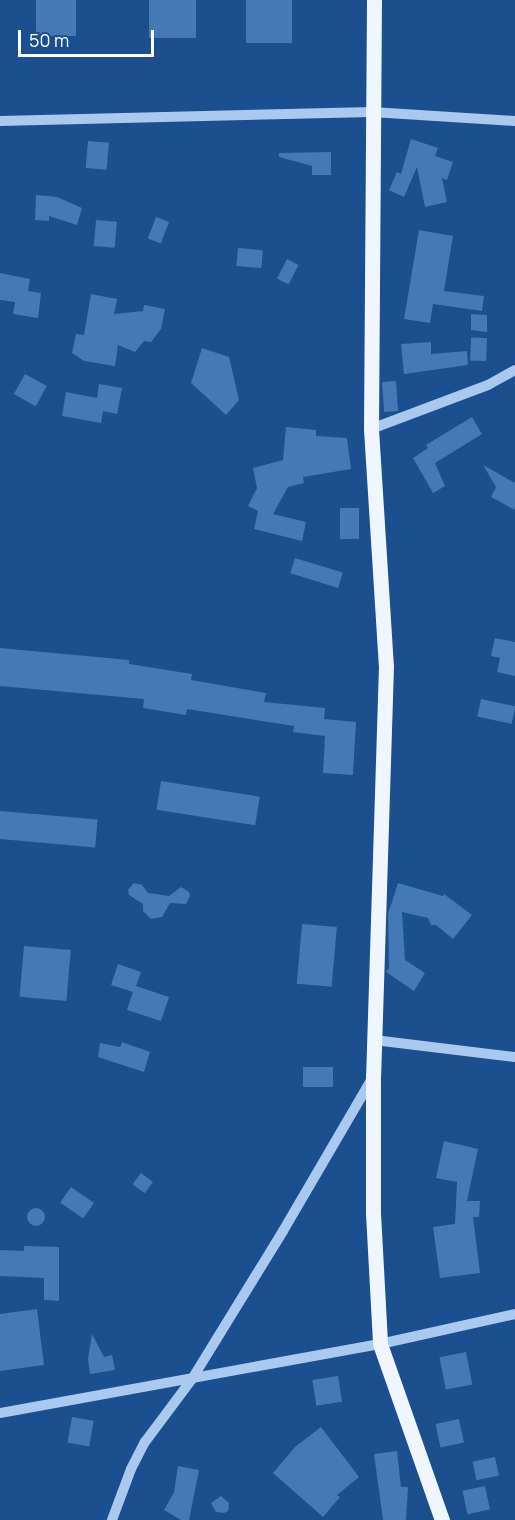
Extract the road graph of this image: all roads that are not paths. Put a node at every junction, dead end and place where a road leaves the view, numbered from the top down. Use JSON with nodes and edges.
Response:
{"nodes":[{"id":1,"x":374,"y":0,"type":"edge"},
{"id":2,"x":372,"y":112,"type":"junction"},
{"id":3,"x":0,"y":121,"type":"edge"},
{"id":4,"x":515,"y":121,"type":"edge"},
{"id":5,"x":515,"y":370,"type":"edge"},
{"id":6,"x":371,"y":429,"type":"junction"},
{"id":7,"x":374,"y":1040,"type":"junction"},
{"id":8,"x":515,"y":1056,"type":"edge"},
{"id":9,"x":373,"y":1076,"type":"junction"},
{"id":10,"x":515,"y":1314,"type":"edge"},
{"id":11,"x":380,"y":1344,"type":"junction"},
{"id":12,"x":192,"y":1379,"type":"junction"},
{"id":13,"x":0,"y":1413,"type":"edge"},
{"id":14,"x":112,"y":1520,"type":"edge"},
{"id":15,"x":442,"y":1520,"type":"edge"}],
"edges":[{"from":1,"to":2,"type":"main road"},
{"from":2,"to":3,"type":"street"},
{"from":2,"to":4,"type":"street"},
{"from":2,"to":6,"type":"main road"},
{"from":5,"to":6,"type":"street"},
{"from":6,"to":7,"type":"main road"},
{"from":7,"to":8,"type":"street"},
{"from":7,"to":9,"type":"main road"},
{"from":9,"to":11,"type":"main road"},
{"from":9,"to":12,"type":"street"},
{"from":10,"to":11,"type":"street"},
{"from":11,"to":12,"type":"street"},
{"from":11,"to":15,"type":"main road"},
{"from":12,"to":13,"type":"street"},
{"from":12,"to":14,"type":"street"}]}
